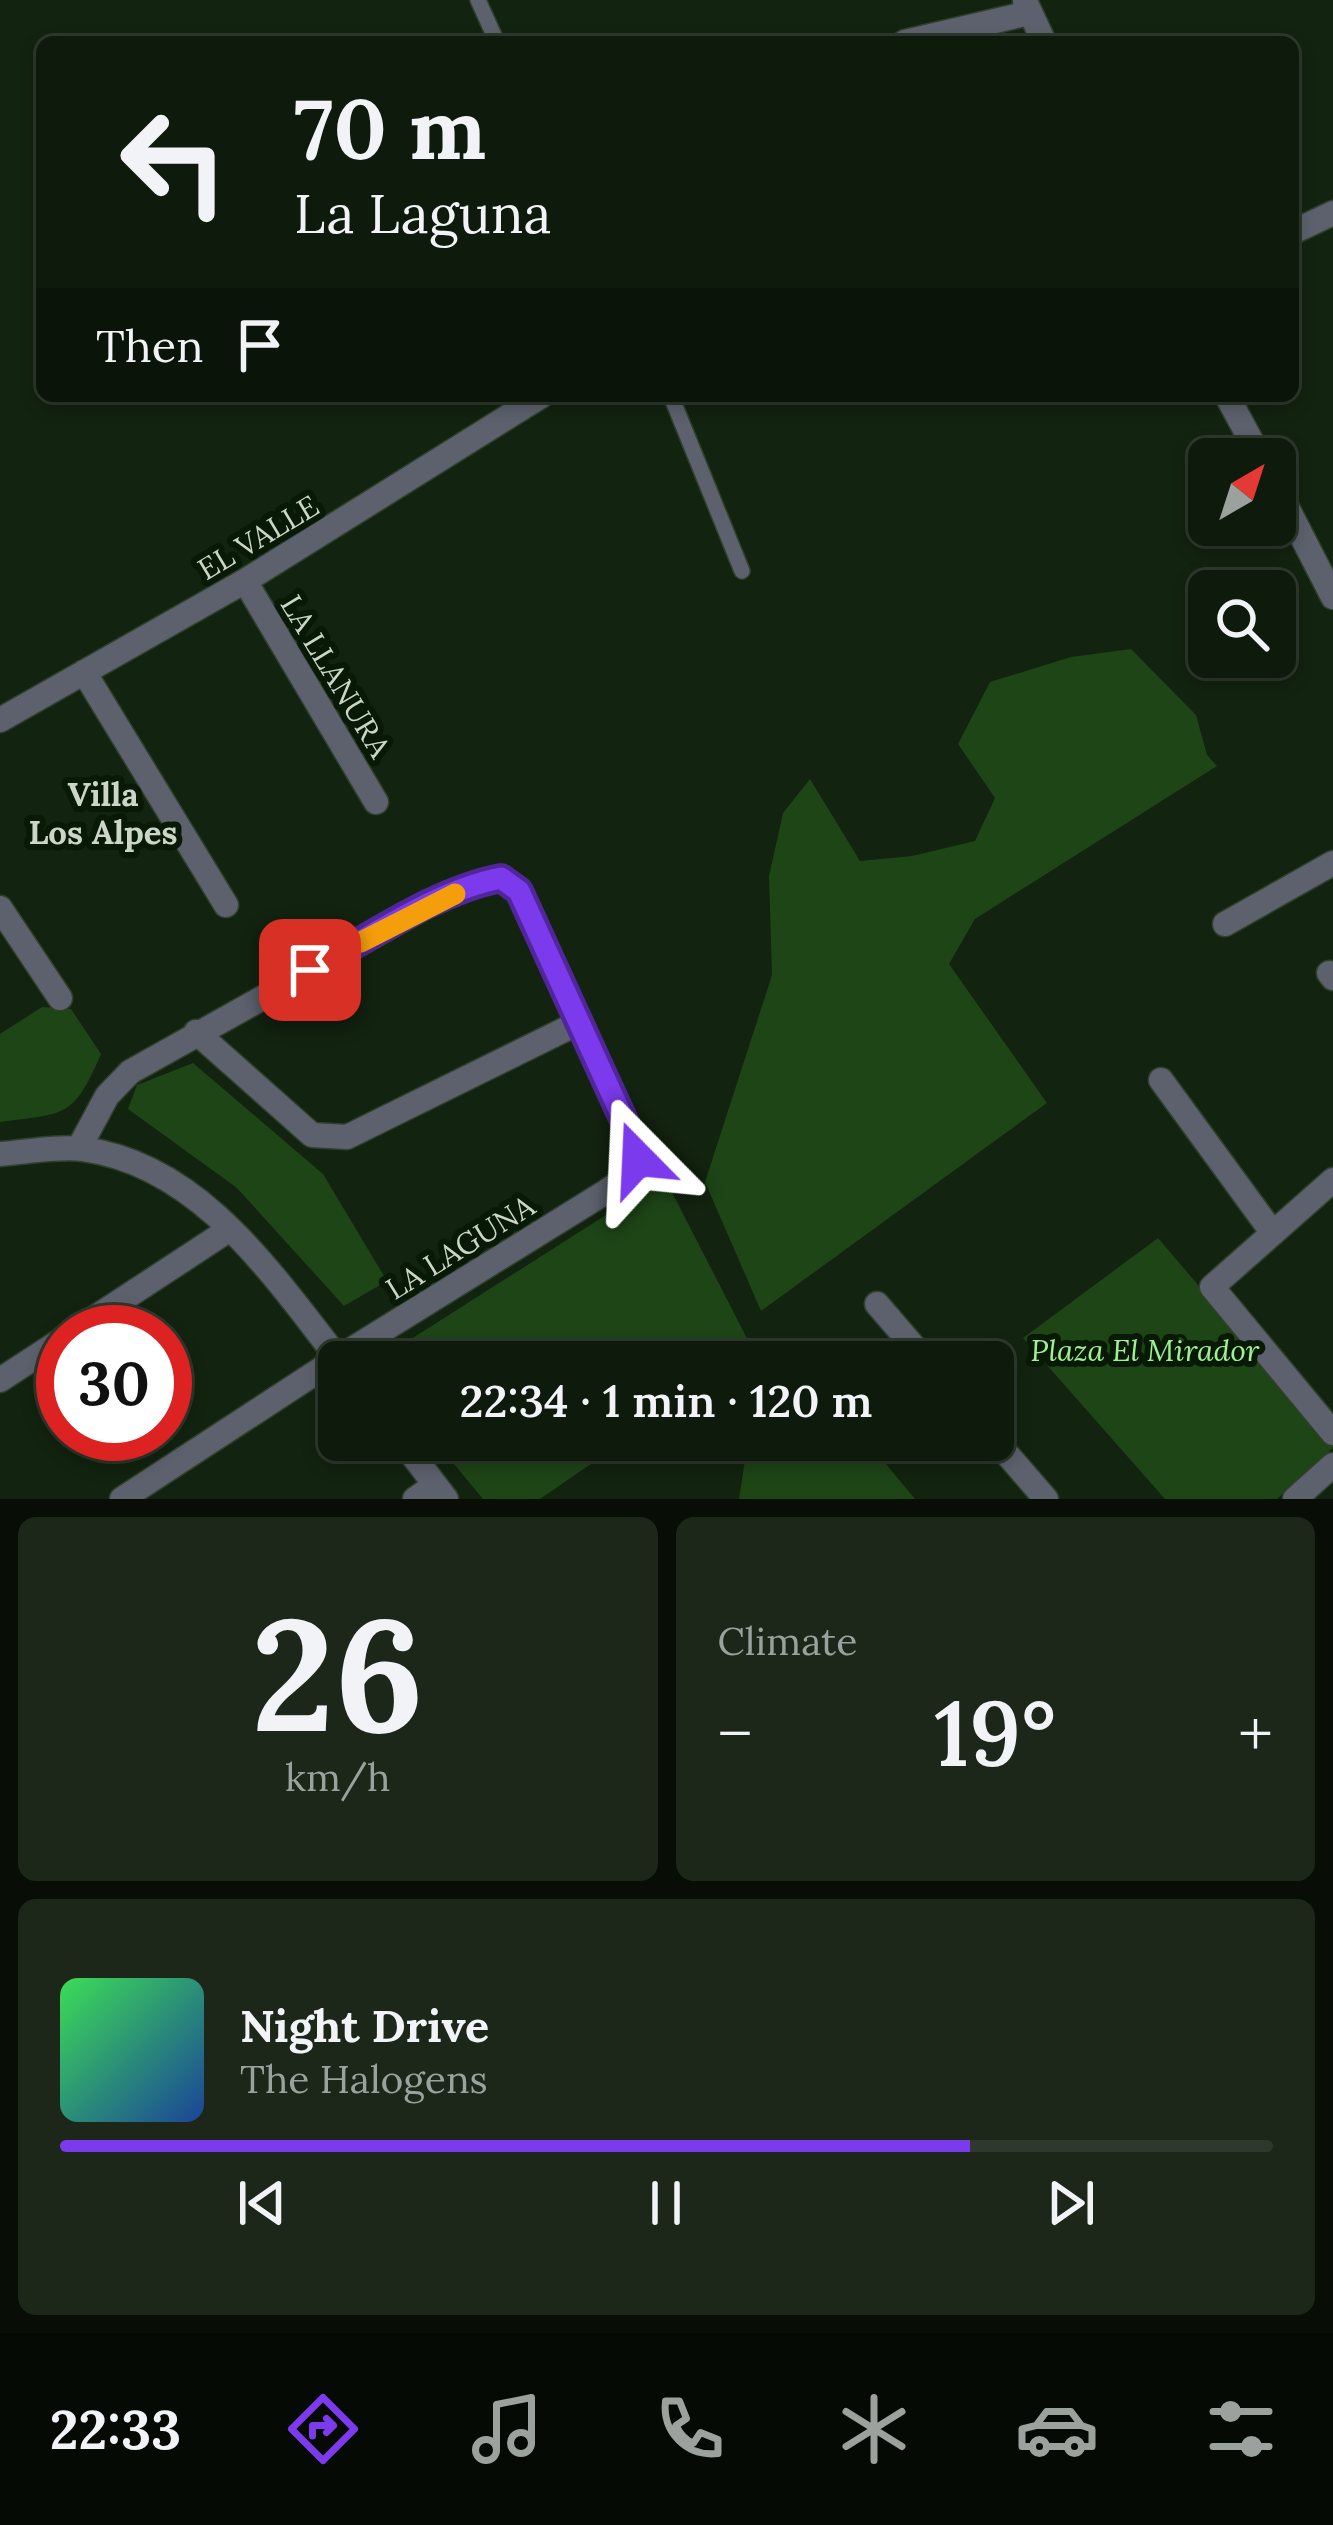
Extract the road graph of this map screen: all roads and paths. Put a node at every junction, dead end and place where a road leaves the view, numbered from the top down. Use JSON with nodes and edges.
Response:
{"nodes":[{"id":1,"x":478,"y":0,"type":"edge"},
{"id":2,"x":1027,"y":7,"type":"edge"},
{"id":3,"x":494,"y":36,"type":"edge"},
{"id":4,"x":926,"y":36,"type":"edge"},
{"id":5,"x":1041,"y":36,"type":"edge"},
{"id":6,"x":1333,"y":213,"type":"edge"},
{"id":7,"x":1299,"y":229,"type":"edge"},
{"id":8,"x":532,"y":402,"type":"edge"},
{"id":9,"x":673,"y":402,"type":"edge"},
{"id":10,"x":1230,"y":402,"type":"edge"},
{"id":11,"x":1250,"y":438,"type":"edge"},
{"id":12,"x":1296,"y":512,"type":"edge"},
{"id":13,"x":1323,"y":549,"type":"edge"},
{"id":14,"x":742,"y":571,"type":"dead end"},
{"id":15,"x":245,"y":581,"type":"junction"},
{"id":16,"x":1333,"y":597,"type":"edge"},
{"id":17,"x":84,"y":672,"type":"junction"},
{"id":18,"x":0,"y":720,"type":"edge"},
{"id":19,"x":376,"y":802,"type":"dead end"},
{"id":20,"x":1333,"y":863,"type":"edge"},
{"id":21,"x":226,"y":905,"type":"dead end"},
{"id":22,"x":0,"y":908,"type":"edge"},
{"id":23,"x":1226,"y":924,"type":"dead end"},
{"id":24,"x":60,"y":998,"type":"dead end"},
{"id":25,"x":578,"y":1023,"type":"junction"},
{"id":26,"x":196,"y":1032,"type":"junction"},
{"id":27,"x":1161,"y":1080,"type":"dead end"},
{"id":28,"x":80,"y":1148,"type":"junction"},
{"id":29,"x":0,"y":1154,"type":"edge"},
{"id":30,"x":1333,"y":1180,"type":"edge"},
{"id":31,"x":230,"y":1229,"type":"junction"},
{"id":32,"x":1272,"y":1232,"type":"junction"},
{"id":33,"x":877,"y":1304,"type":"dead end"},
{"id":34,"x":114,"y":1305,"type":"edge"},
{"id":35,"x":323,"y":1341,"type":"edge"},
{"id":36,"x":369,"y":1341,"type":"edge"},
{"id":37,"x":909,"y":1341,"type":"edge"},
{"id":38,"x":36,"y":1357,"type":"edge"},
{"id":39,"x":318,"y":1373,"type":"edge"},
{"id":40,"x":0,"y":1380,"type":"edge"},
{"id":41,"x":1333,"y":1433,"type":"edge"},
{"id":42,"x":412,"y":1461,"type":"edge"},
{"id":43,"x":1013,"y":1461,"type":"edge"},
{"id":44,"x":1333,"y":1465,"type":"edge"},
{"id":45,"x":432,"y":1494,"type":"edge"},
{"id":46,"x":122,"y":1499,"type":"edge"},
{"id":47,"x":1046,"y":1499,"type":"edge"},
{"id":48,"x":1295,"y":1499,"type":"edge"}],
"edges":[{"from":1,"to":3,"type":"lane"},
{"from":2,"to":4,"type":"street"},
{"from":2,"to":5,"type":"street"},
{"from":6,"to":7,"type":"street"},
{"from":8,"to":15,"type":"street","name":"EL VALLE"},
{"from":9,"to":14,"type":"lane"},
{"from":10,"to":11,"type":"street"},
{"from":12,"to":13,"type":"street"},
{"from":13,"to":16,"type":"street"},
{"from":15,"to":17,"type":"street","name":"EL VALLE"},
{"from":15,"to":19,"type":"street","name":"LA LLANURA"},
{"from":17,"to":18,"type":"street","name":"EL VALLE"},
{"from":17,"to":21,"type":"street"},
{"from":20,"to":23,"type":"street"},
{"from":22,"to":24,"type":"street"},
{"from":25,"to":26,"type":"street"},
{"from":25,"to":26,"type":"street","name":"LA LAGUNA"},
{"from":25,"to":36,"type":"street","name":"LA LAGUNA"},
{"from":26,"to":28,"type":"street","name":"LA LAGUNA"},
{"from":27,"to":32,"type":"street"},
{"from":28,"to":29,"type":"street"},
{"from":28,"to":31,"type":"street"},
{"from":30,"to":32,"type":"street"},
{"from":31,"to":34,"type":"street"},
{"from":31,"to":35,"type":"street"},
{"from":32,"to":41,"type":"street"},
{"from":33,"to":37,"type":"street"},
{"from":38,"to":40,"type":"street"},
{"from":39,"to":46,"type":"street"},
{"from":42,"to":45,"type":"street"},
{"from":43,"to":47,"type":"street"},
{"from":44,"to":48,"type":"street"}]}
